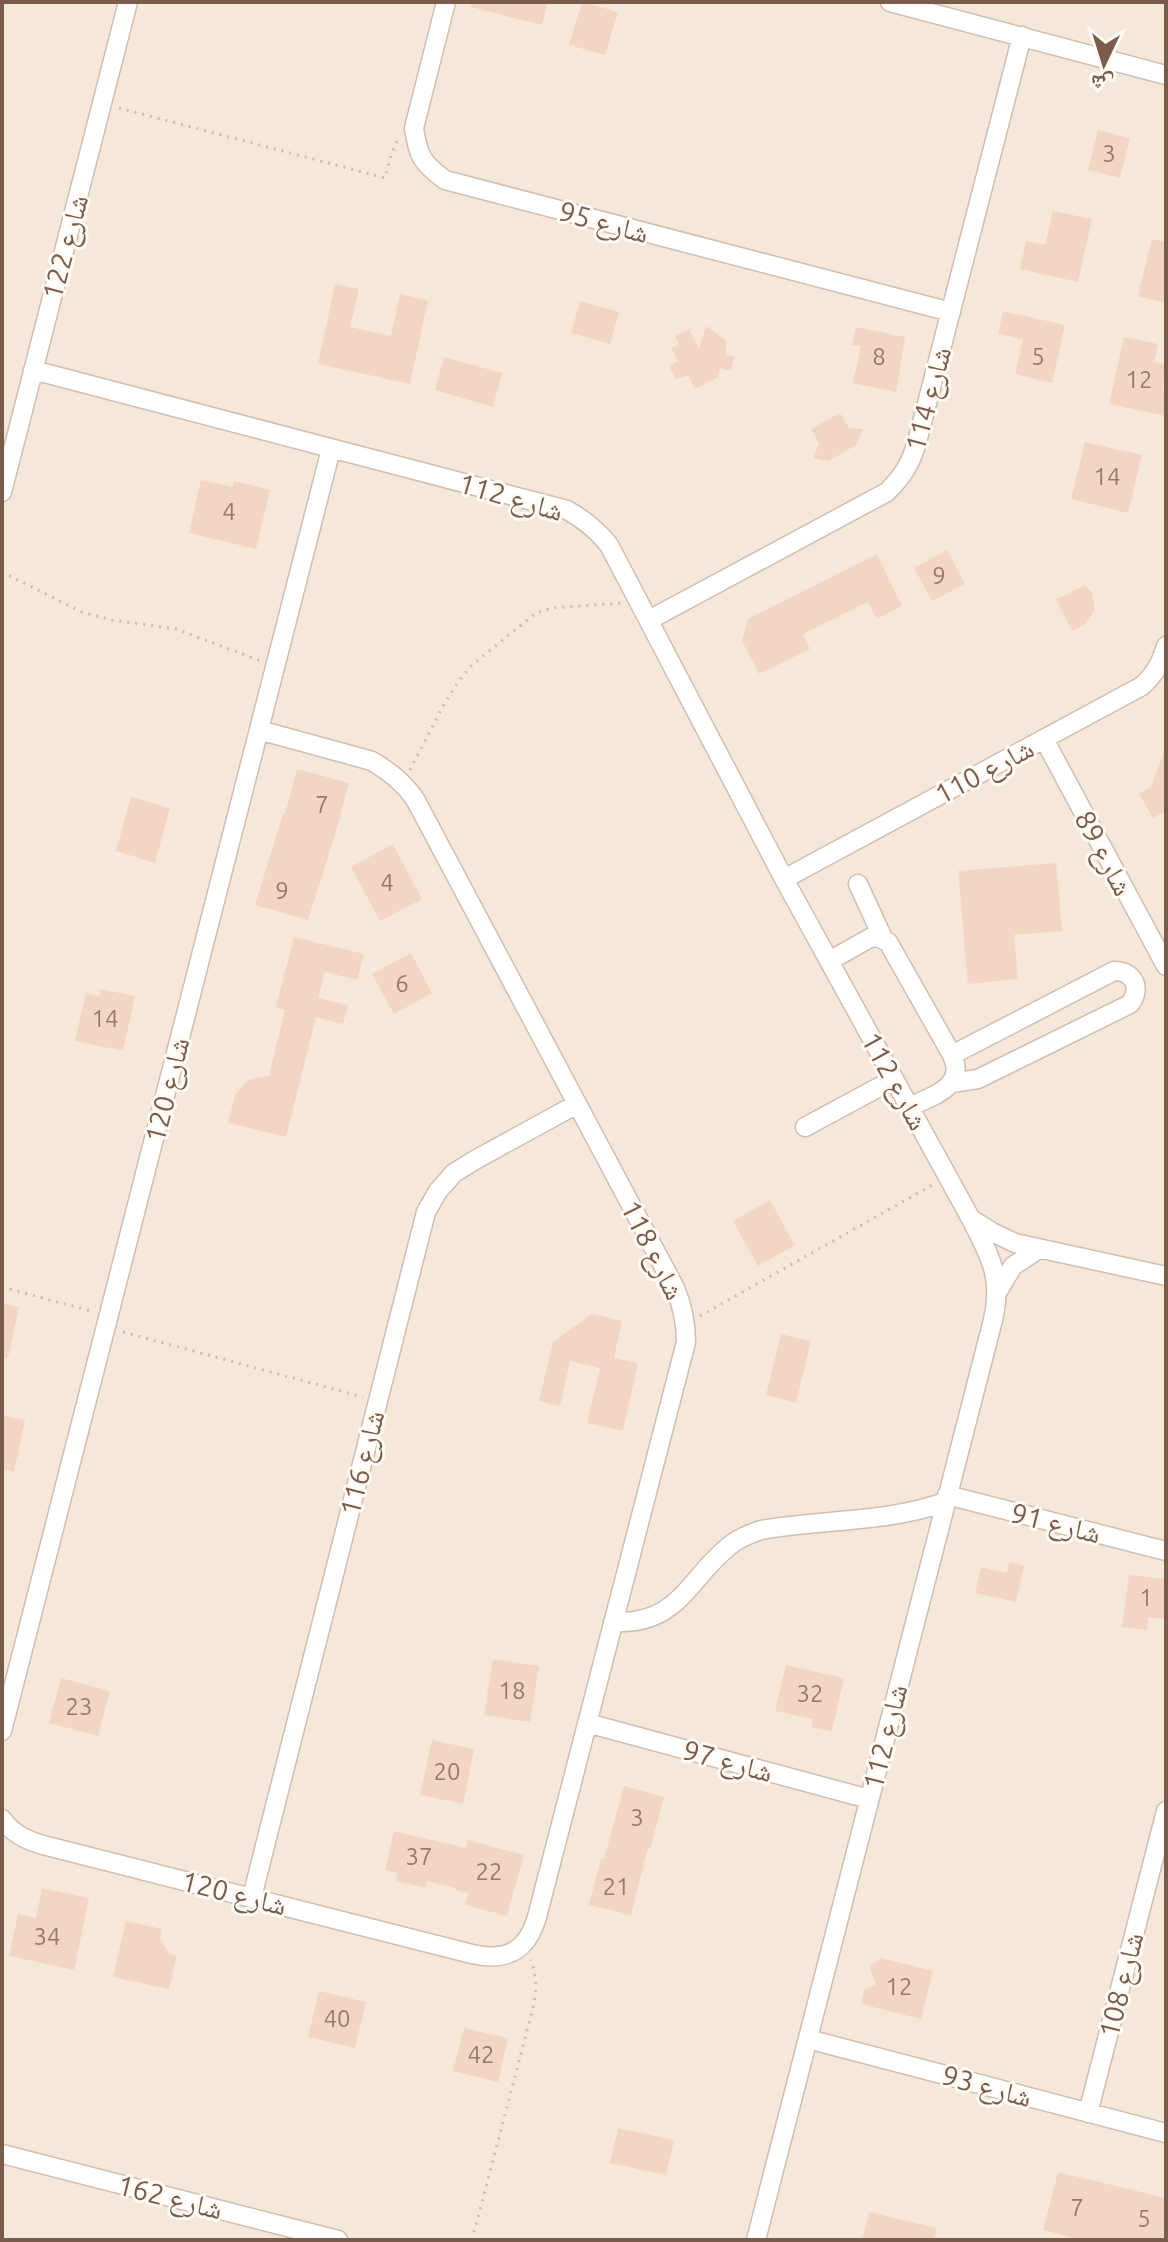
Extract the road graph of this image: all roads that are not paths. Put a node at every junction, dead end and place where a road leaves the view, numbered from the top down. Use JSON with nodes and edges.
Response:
{"nodes":[{"id":1,"x":128,"y":2,"type":"edge"},
{"id":2,"x":446,"y":2,"type":"edge"},
{"id":3,"x":890,"y":2,"type":"edge"},
{"id":4,"x":1022,"y":36,"type":"junction"},
{"id":5,"x":1166,"y":75,"type":"edge"},
{"id":6,"x":951,"y":312,"type":"junction"},
{"id":7,"x":33,"y":370,"type":"junction"},
{"id":8,"x":331,"y":449,"type":"junction"},
{"id":9,"x":2,"y":492,"type":"edge"},
{"id":10,"x":649,"y":620,"type":"junction"},
{"id":11,"x":1166,"y":646,"type":"edge"},
{"id":12,"x":259,"y":730,"type":"junction"},
{"id":13,"x":1044,"y":739,"type":"junction"},
{"id":14,"x":784,"y":879,"type":"junction"},
{"id":15,"x":858,"y":884,"type":"dead end"},
{"id":16,"x":883,"y":938,"type":"junction"},
{"id":17,"x":829,"y":961,"type":"junction"},
{"id":18,"x":1166,"y":966,"type":"edge"},
{"id":19,"x":952,"y":1055,"type":"junction"},
{"id":20,"x":894,"y":1079,"type":"junction"},
{"id":21,"x":952,"y":1083,"type":"junction"},
{"id":22,"x":577,"y":1104,"type":"junction"},
{"id":23,"x":909,"y":1107,"type":"junction"},
{"id":24,"x":805,"y":1127,"type":"dead end"},
{"id":25,"x":971,"y":1219,"type":"junction"},
{"id":26,"x":1039,"y":1249,"type":"junction"},
{"id":27,"x":1166,"y":1276,"type":"edge"},
{"id":28,"x":998,"y":1291,"type":"junction"},
{"id":29,"x":946,"y":1499,"type":"junction"},
{"id":30,"x":1166,"y":1551,"type":"edge"},
{"id":31,"x":613,"y":1622,"type":"junction"},
{"id":32,"x":587,"y":1723,"type":"junction"},
{"id":33,"x":2,"y":1731,"type":"edge"},
{"id":34,"x":869,"y":1799,"type":"junction"},
{"id":35,"x":1166,"y":1811,"type":"edge"},
{"id":36,"x":2,"y":1819,"type":"edge"},
{"id":37,"x":252,"y":1897,"type":"junction"},
{"id":38,"x":472,"y":1954,"type":"joint"},
{"id":39,"x":808,"y":2039,"type":"junction"},
{"id":40,"x":1088,"y":2113,"type":"junction"},
{"id":41,"x":1166,"y":2133,"type":"edge"},
{"id":42,"x":2,"y":2154,"type":"edge"},
{"id":43,"x":338,"y":2240,"type":"edge"},
{"id":44,"x":756,"y":2240,"type":"edge"}],
"edges":[{"from":1,"to":7,"type":"street","name":"شارع 122"},
{"from":2,"to":6,"type":"street","name":"شارع 95"},
{"from":3,"to":4,"type":"street"},
{"from":4,"to":5,"type":"street"},
{"from":4,"to":6,"type":"street","name":"شارع 114"},
{"from":6,"to":10,"type":"street","name":"شارع 114"},
{"from":7,"to":8,"type":"street","name":"شارع 112"},
{"from":7,"to":9,"type":"street","name":"شارع 122"},
{"from":8,"to":10,"type":"street","name":"شارع 112"},
{"from":8,"to":12,"type":"street","name":"شارع 120"},
{"from":10,"to":14,"type":"street","name":"شارع 112"},
{"from":11,"to":13,"type":"street","name":"شارع 110"},
{"from":12,"to":22,"type":"street","name":"شارع 118"},
{"from":12,"to":33,"type":"street","name":"شارع 120"},
{"from":13,"to":14,"type":"street","name":"شارع 110"},
{"from":13,"to":18,"type":"street","name":"شارع 89"},
{"from":14,"to":17,"type":"street","name":"شارع 112"},
{"from":15,"to":16,"type":"street"},
{"from":16,"to":17,"type":"street"},
{"from":16,"to":19,"type":"street"},
{"from":17,"to":20,"type":"street","name":"شارع 112"},
{"from":19,"to":21,"type":"street"},
{"from":19,"to":21,"type":"street"},
{"from":20,"to":23,"type":"street","name":"شارع 112"},
{"from":20,"to":24,"type":"street"},
{"from":21,"to":23,"type":"street"},
{"from":22,"to":31,"type":"street","name":"شارع 118"},
{"from":22,"to":37,"type":"street","name":"شارع 116"},
{"from":23,"to":25,"type":"street","name":"شارع 112"},
{"from":25,"to":26,"type":"street"},
{"from":25,"to":28,"type":"street","name":"شارع 112"},
{"from":26,"to":27,"type":"street"},
{"from":26,"to":28,"type":"street"},
{"from":28,"to":29,"type":"street","name":"شارع 112"},
{"from":29,"to":30,"type":"street","name":"شارع 91"},
{"from":29,"to":31,"type":"street"},
{"from":29,"to":34,"type":"street","name":"شارع 112"},
{"from":31,"to":32,"type":"street","name":"شارع 118"},
{"from":32,"to":34,"type":"street","name":"شارع 97"},
{"from":32,"to":38,"type":"street","name":"شارع 118"},
{"from":34,"to":39,"type":"street","name":"شارع 112"},
{"from":35,"to":40,"type":"street","name":"شارع 108"},
{"from":36,"to":37,"type":"street","name":"شارع 120"},
{"from":37,"to":38,"type":"street","name":"شارع 120"},
{"from":39,"to":40,"type":"street","name":"شارع 93"},
{"from":39,"to":44,"type":"street","name":"شارع 112"},
{"from":40,"to":41,"type":"street","name":"شارع 93"},
{"from":42,"to":43,"type":"street","name":"شارع 162"}]}
